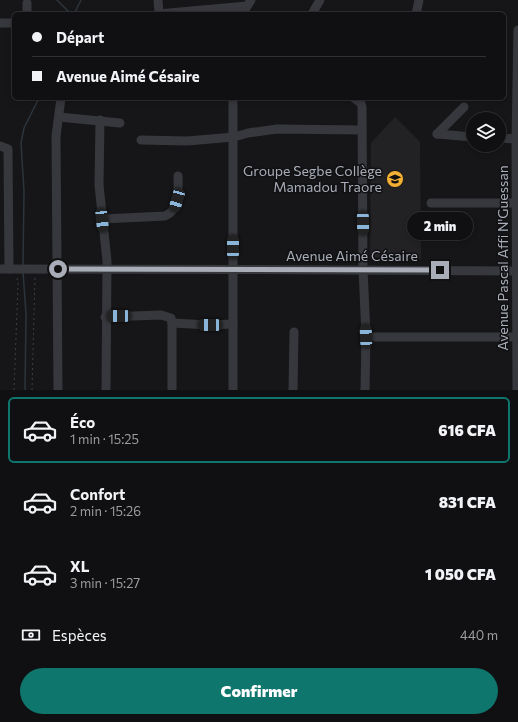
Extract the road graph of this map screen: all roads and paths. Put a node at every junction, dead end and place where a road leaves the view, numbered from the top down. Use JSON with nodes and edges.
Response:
{"nodes":[{"id":1,"x":158,"y":0,"type":"edge"},
{"id":2,"x":320,"y":0,"type":"edge"},
{"id":3,"x":419,"y":0,"type":"edge"},
{"id":4,"x":27,"y":3,"type":"dead end"},
{"id":5,"x":247,"y":7,"type":"edge"},
{"id":6,"x":26,"y":12,"type":"edge"},
{"id":7,"x":159,"y":12,"type":"edge"},
{"id":8,"x":184,"y":12,"type":"edge"},
{"id":9,"x":313,"y":12,"type":"edge"},
{"id":10,"x":416,"y":12,"type":"edge"},
{"id":11,"x":0,"y":23,"type":"edge"},
{"id":12,"x":12,"y":24,"type":"edge"},
{"id":13,"x":518,"y":30,"type":"edge"},
{"id":14,"x":518,"y":66,"type":"edge"},
{"id":15,"x":61,"y":100,"type":"edge"},
{"id":16,"x":233,"y":100,"type":"edge"},
{"id":17,"x":358,"y":100,"type":"edge"},
{"id":18,"x":464,"y":107,"type":"dead end"},
{"id":19,"x":59,"y":117,"type":"junction"},
{"id":20,"x":517,"y":117,"type":"edge"},
{"id":21,"x":100,"y":120,"type":"junction"},
{"id":22,"x":120,"y":123,"type":"dead end"},
{"id":23,"x":362,"y":130,"type":"junction"},
{"id":24,"x":466,"y":136,"type":"edge"},
{"id":25,"x":234,"y":137,"type":"junction"},
{"id":26,"x":506,"y":138,"type":"edge"},
{"id":27,"x":516,"y":139,"type":"junction"},
{"id":28,"x":141,"y":140,"type":"dead end"},
{"id":29,"x":0,"y":146,"type":"edge"},
{"id":30,"x":178,"y":176,"type":"dead end"},
{"id":31,"x":518,"y":177,"type":"edge"},
{"id":32,"x":431,"y":203,"type":"dead end"},
{"id":33,"x":518,"y":203,"type":"edge"},
{"id":34,"x":5,"y":210,"type":"edge"},
{"id":35,"x":102,"y":220,"type":"junction"},
{"id":36,"x":11,"y":269,"type":"edge"},
{"id":37,"x":33,"y":269,"type":"junction"},
{"id":38,"x":58,"y":269,"type":"junction"},
{"id":39,"x":363,"y":269,"type":"junction"},
{"id":40,"x":105,"y":270,"type":"junction"},
{"id":41,"x":233,"y":271,"type":"junction"},
{"id":42,"x":518,"y":271,"type":"edge"},
{"id":43,"x":105,"y":316,"type":"junction"},
{"id":44,"x":172,"y":323,"type":"junction"},
{"id":45,"x":233,"y":324,"type":"junction"},
{"id":46,"x":294,"y":332,"type":"dead end"},
{"id":47,"x":518,"y":337,"type":"edge"},
{"id":48,"x":374,"y":338,"type":"dead end"},
{"id":49,"x":518,"y":349,"type":"edge"},
{"id":50,"x":14,"y":390,"type":"edge"},
{"id":51,"x":32,"y":390,"type":"edge"},
{"id":52,"x":58,"y":390,"type":"edge"},
{"id":53,"x":106,"y":390,"type":"edge"},
{"id":54,"x":172,"y":390,"type":"edge"},
{"id":55,"x":233,"y":390,"type":"edge"},
{"id":56,"x":293,"y":390,"type":"edge"},
{"id":57,"x":365,"y":390,"type":"edge"},
{"id":58,"x":518,"y":390,"type":"edge"}],
"edges":[{"from":1,"to":7,"type":"street"},
{"from":2,"to":9,"type":"street"},
{"from":3,"to":10,"type":"street"},
{"from":4,"to":6,"type":"street"},
{"from":5,"to":8,"type":"street"},
{"from":11,"to":12,"type":"street"},
{"from":13,"to":14,"type":"street","name":"Avenue Pascal Affi N'Guessan"},
{"from":14,"to":20,"type":"street","name":"Avenue Pascal Affi N'Guessan"},
{"from":15,"to":19,"type":"street"},
{"from":16,"to":25,"type":"street"},
{"from":17,"to":23,"type":"street"},
{"from":18,"to":24,"type":"street"},
{"from":19,"to":21,"type":"street"},
{"from":19,"to":38,"type":"street"},
{"from":20,"to":27,"type":"street","name":"Avenue Pascal Affi N'Guessan"},
{"from":21,"to":22,"type":"street"},
{"from":21,"to":35,"type":"street"},
{"from":23,"to":25,"type":"street"},
{"from":23,"to":39,"type":"street"},
{"from":25,"to":28,"type":"street"},
{"from":25,"to":41,"type":"street"},
{"from":26,"to":27,"type":"street"},
{"from":27,"to":31,"type":"street","name":"Avenue Pascal Affi N'Guessan"},
{"from":29,"to":34,"type":"street"},
{"from":30,"to":35,"type":"street"},
{"from":31,"to":33,"type":"street","name":"Avenue Pascal Affi N'Guessan"},
{"from":32,"to":33,"type":"street"},
{"from":33,"to":42,"type":"street","name":"Avenue Pascal Affi N'Guessan"},
{"from":34,"to":36,"type":"street"},
{"from":35,"to":40,"type":"street"},
{"from":36,"to":37,"type":"street","name":"Avenue Aimé Césaire"},
{"from":36,"to":50,"type":"path"},
{"from":37,"to":38,"type":"street","name":"Avenue Aimé Césaire"},
{"from":37,"to":51,"type":"path"},
{"from":38,"to":40,"type":"street","name":"Avenue Aimé Césaire"},
{"from":38,"to":52,"type":"street"},
{"from":39,"to":41,"type":"street","name":"Avenue Aimé Césaire"},
{"from":39,"to":42,"type":"street","name":"Avenue Aimé Césaire"},
{"from":39,"to":57,"type":"street"},
{"from":40,"to":41,"type":"street","name":"Avenue Aimé Césaire"},
{"from":40,"to":43,"type":"street"},
{"from":41,"to":45,"type":"street"},
{"from":42,"to":47,"type":"street","name":"Avenue Pascal Affi N'Guessan"},
{"from":43,"to":44,"type":"street"},
{"from":43,"to":53,"type":"street"},
{"from":44,"to":45,"type":"street"},
{"from":44,"to":54,"type":"street"},
{"from":45,"to":55,"type":"street"},
{"from":46,"to":56,"type":"street"},
{"from":47,"to":48,"type":"street"},
{"from":47,"to":49,"type":"street","name":"Avenue Pascal Affi N'Guessan"},
{"from":49,"to":58,"type":"street","name":"Avenue Pascal Affi N'Guessan"}]}
